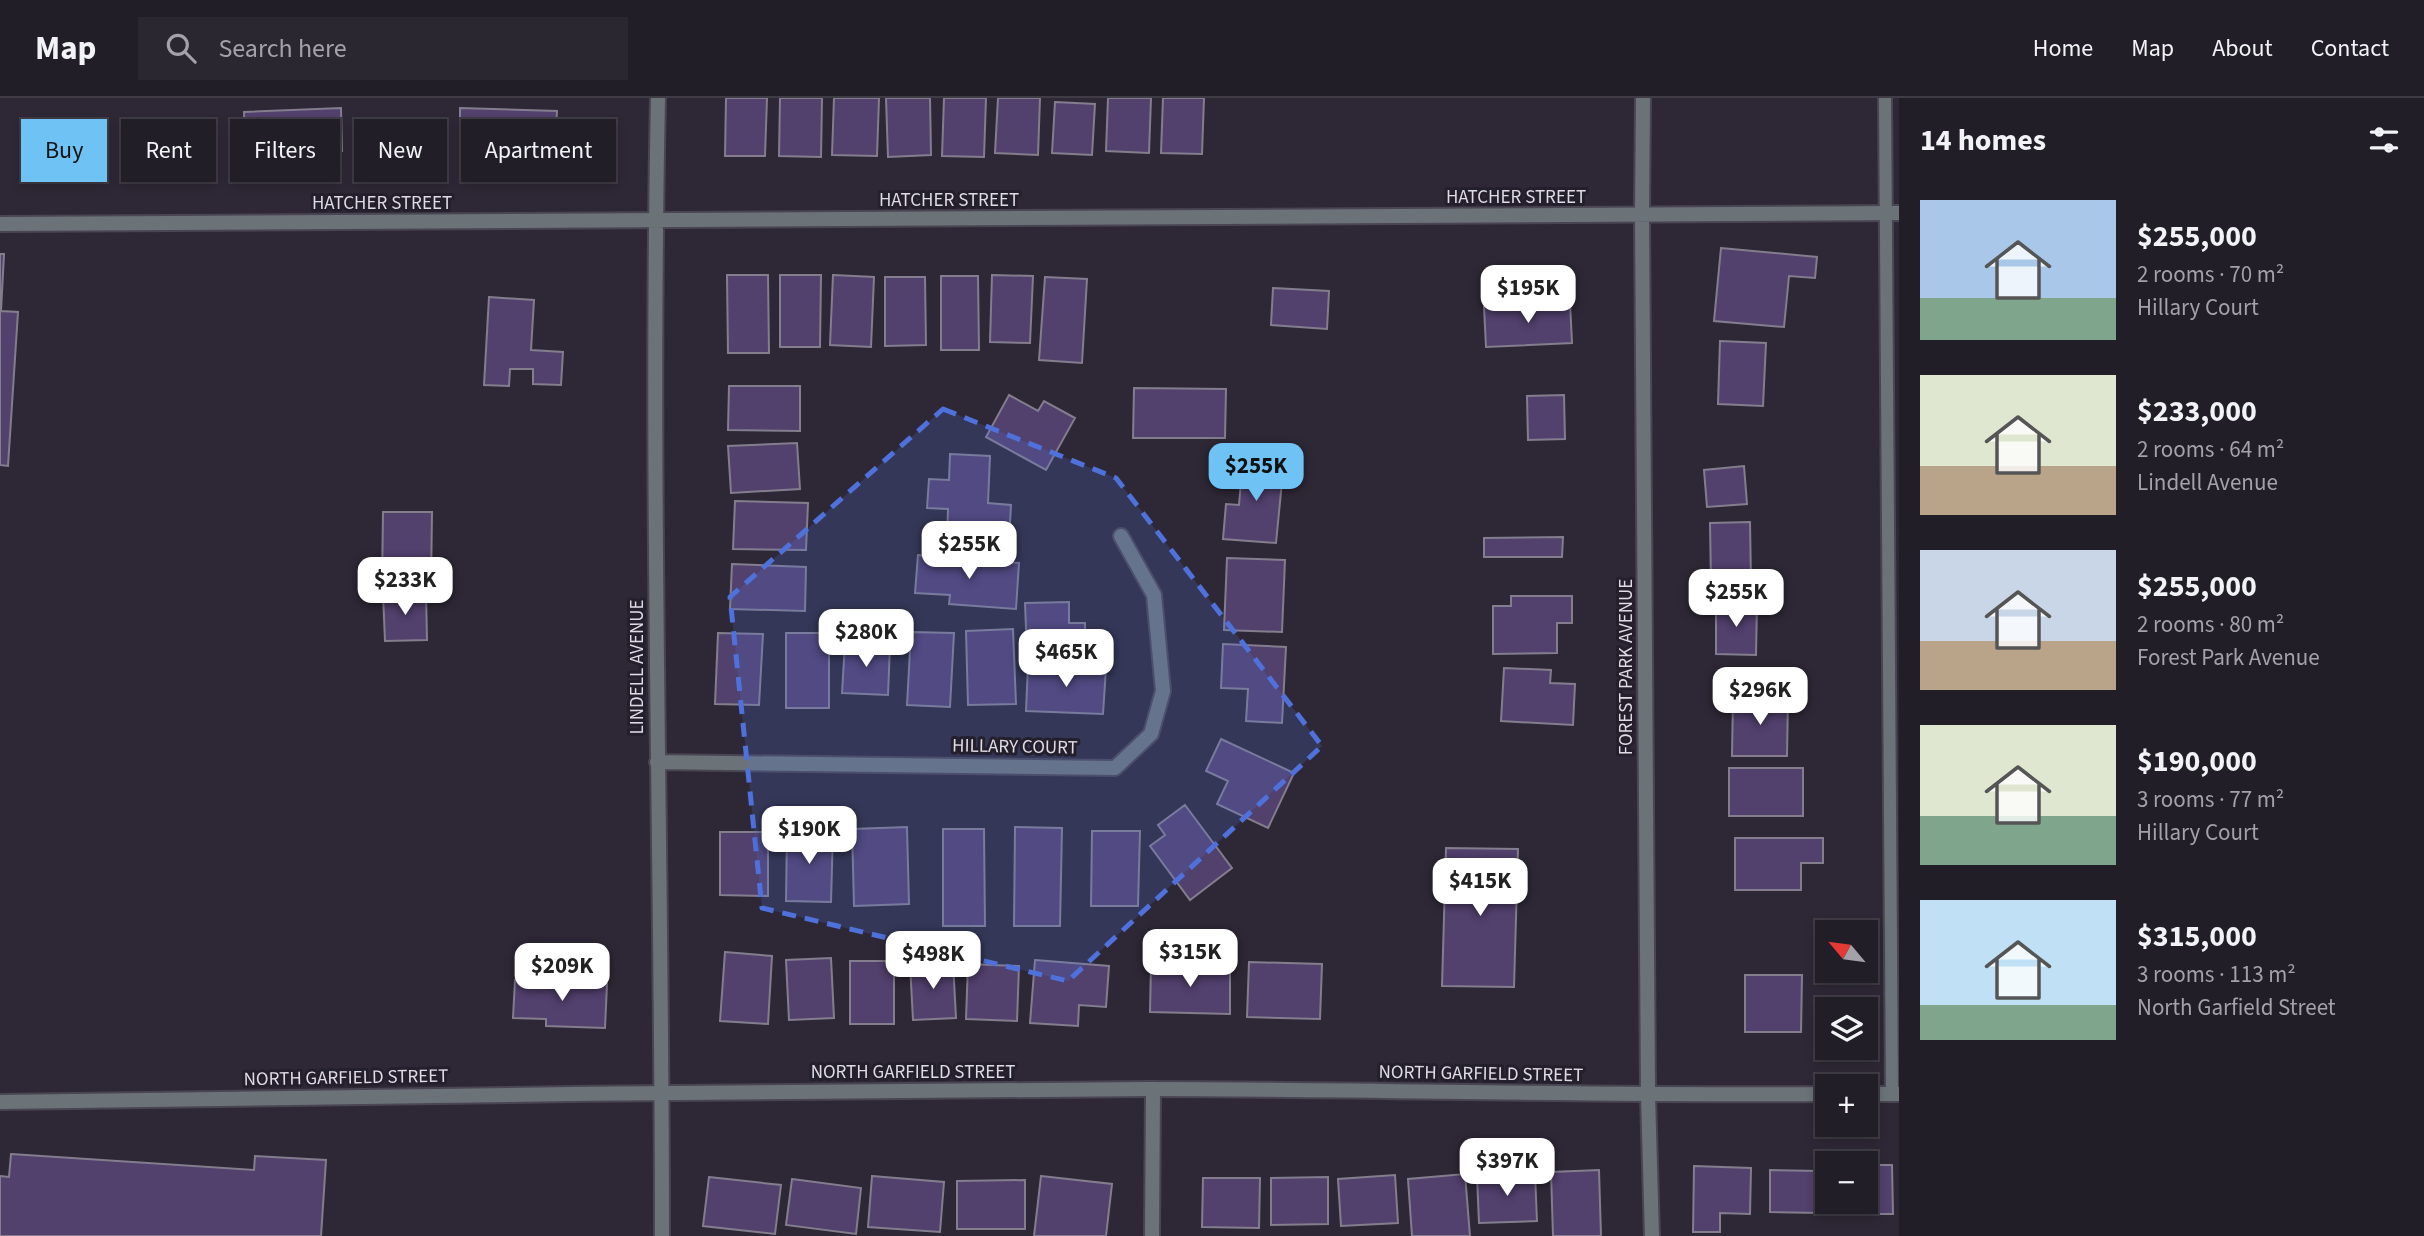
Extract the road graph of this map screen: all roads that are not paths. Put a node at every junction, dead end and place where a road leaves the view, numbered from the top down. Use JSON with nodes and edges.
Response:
{"nodes":[{"id":1,"x":658,"y":98,"type":"edge"},
{"id":2,"x":1643,"y":98,"type":"edge"},
{"id":3,"x":1885,"y":98,"type":"edge"},
{"id":4,"x":1892,"y":214,"type":"edge"},
{"id":5,"x":1642,"y":215,"type":"junction"},
{"id":6,"x":656,"y":221,"type":"junction"},
{"id":7,"x":0,"y":224,"type":"edge"},
{"id":8,"x":1121,"y":536,"type":"dead end"},
{"id":9,"x":657,"y":762,"type":"junction"},
{"id":10,"x":1153,"y":1089,"type":"junction"},
{"id":11,"x":662,"y":1093,"type":"junction"},
{"id":12,"x":1815,"y":1094,"type":"edge"},
{"id":13,"x":1878,"y":1094,"type":"edge"},
{"id":14,"x":1896,"y":1094,"type":"edge"},
{"id":15,"x":1648,"y":1095,"type":"junction"},
{"id":16,"x":0,"y":1102,"type":"edge"},
{"id":17,"x":662,"y":1236,"type":"edge"},
{"id":18,"x":1152,"y":1236,"type":"edge"},
{"id":19,"x":1652,"y":1236,"type":"edge"}],
"edges":[{"from":1,"to":6,"type":"street","name":"LINDELL AVENUE"},
{"from":2,"to":5,"type":"street","name":"FOREST PARK AVENUE"},
{"from":3,"to":4,"type":"lane"},
{"from":4,"to":5,"type":"street","name":"HATCHER STREET"},
{"from":4,"to":14,"type":"lane"},
{"from":5,"to":6,"type":"street","name":"HATCHER STREET"},
{"from":5,"to":15,"type":"street","name":"FOREST PARK AVENUE"},
{"from":6,"to":7,"type":"street","name":"HATCHER STREET"},
{"from":6,"to":9,"type":"street","name":"LINDELL AVENUE"},
{"from":8,"to":9,"type":"street","name":"HILLARY COURT"},
{"from":9,"to":11,"type":"street","name":"LINDELL AVENUE"},
{"from":10,"to":11,"type":"street","name":"NORTH GARFIELD STREET"},
{"from":10,"to":15,"type":"street","name":"NORTH GARFIELD STREET"},
{"from":10,"to":18,"type":"street"},
{"from":11,"to":16,"type":"street","name":"NORTH GARFIELD STREET"},
{"from":11,"to":17,"type":"street","name":"LINDELL AVENUE"},
{"from":12,"to":15,"type":"street","name":"NORTH GARFIELD STREET"},
{"from":13,"to":14,"type":"street"},
{"from":15,"to":19,"type":"street","name":"FOREST PARK AVENUE"}]}
